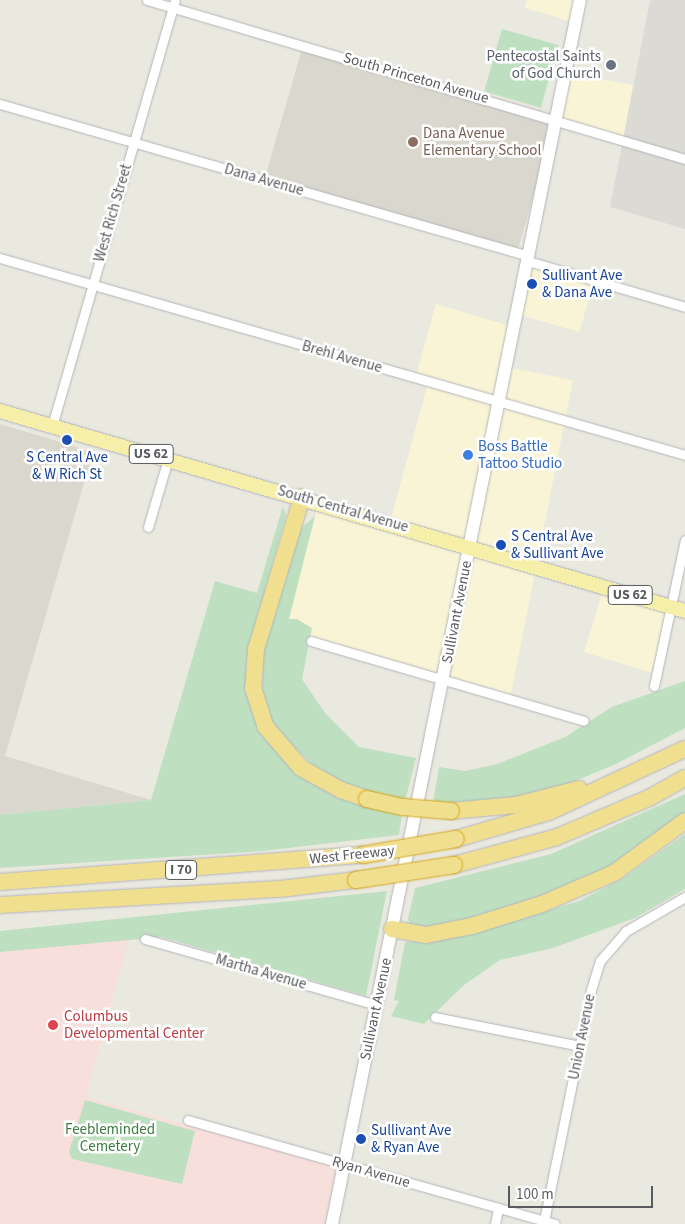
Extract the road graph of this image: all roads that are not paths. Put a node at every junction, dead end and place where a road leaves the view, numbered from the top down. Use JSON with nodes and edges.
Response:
{"nodes":[{"id":1,"x":147,"y":0,"type":"edge"},
{"id":2,"x":580,"y":0,"type":"edge"},
{"id":3,"x":174,"y":4,"type":"edge"},
{"id":4,"x":0,"y":104,"type":"edge"},
{"id":5,"x":556,"y":118,"type":"junction"},
{"id":6,"x":133,"y":142,"type":"junction"},
{"id":7,"x":685,"y":159,"type":"edge"},
{"id":8,"x":0,"y":258,"type":"edge"},
{"id":9,"x":528,"y":258,"type":"junction"},
{"id":10,"x":92,"y":285,"type":"junction"},
{"id":11,"x":685,"y":307,"type":"edge"},
{"id":12,"x":498,"y":402,"type":"junction"},
{"id":13,"x":0,"y":411,"type":"edge"},
{"id":14,"x":52,"y":426,"type":"junction"},
{"id":15,"x":685,"y":455,"type":"edge"},
{"id":16,"x":168,"y":459,"type":"junction"},
{"id":17,"x":302,"y":497,"type":"junction"},
{"id":18,"x":148,"y":526,"type":"dead end"},
{"id":19,"x":685,"y":540,"type":"edge"},
{"id":20,"x":470,"y":546,"type":"junction"},
{"id":21,"x":671,"y":607,"type":"junction"},
{"id":22,"x":685,"y":611,"type":"edge"},
{"id":23,"x":311,"y":641,"type":"dead end"},
{"id":24,"x":444,"y":679,"type":"junction"},
{"id":25,"x":654,"y":686,"type":"dead end"},
{"id":26,"x":584,"y":720,"type":"dead end"},
{"id":27,"x":685,"y":749,"type":"edge"},
{"id":28,"x":633,"y":776,"type":"junction"},
{"id":29,"x":685,"y":778,"type":"edge"},
{"id":30,"x":685,"y":821,"type":"edge"},
{"id":31,"x":0,"y":882,"type":"edge"},
{"id":32,"x":685,"y":897,"type":"edge"},
{"id":33,"x":0,"y":905,"type":"edge"},
{"id":34,"x":392,"y":929,"type":"junction"},
{"id":35,"x":145,"y":938,"type":"dead end"},
{"id":36,"x":377,"y":1005,"type":"junction"},
{"id":37,"x":435,"y":1017,"type":"dead end"},
{"id":38,"x":580,"y":1046,"type":"junction"},
{"id":39,"x":188,"y":1120,"type":"dead end"},
{"id":40,"x":344,"y":1164,"type":"junction"},
{"id":41,"x":498,"y":1208,"type":"junction"},
{"id":42,"x":544,"y":1221,"type":"junction"},
{"id":43,"x":332,"y":1224,"type":"edge"},
{"id":44,"x":495,"y":1224,"type":"edge"},
{"id":45,"x":555,"y":1224,"type":"edge"}],
"edges":[{"from":1,"to":3,"type":"street","name":"South Princeton Avenue"},
{"from":2,"to":5,"type":"main road","name":"Sullivant Avenue"},
{"from":3,"to":5,"type":"street","name":"South Princeton Avenue"},
{"from":3,"to":6,"type":"street","name":"West Rich Street"},
{"from":4,"to":6,"type":"street","name":"Dana Avenue"},
{"from":5,"to":7,"type":"street","name":"South Princeton Avenue"},
{"from":5,"to":9,"type":"main road","name":"Sullivant Avenue"},
{"from":6,"to":9,"type":"street","name":"Dana Avenue"},
{"from":6,"to":10,"type":"street","name":"West Rich Street"},
{"from":8,"to":10,"type":"street","name":"Brehl Avenue"},
{"from":9,"to":11,"type":"street","name":"Dana Avenue"},
{"from":9,"to":12,"type":"main road","name":"Sullivant Avenue"},
{"from":10,"to":12,"type":"street","name":"Brehl Avenue"},
{"from":10,"to":14,"type":"street","name":"West Rich Street"},
{"from":12,"to":15,"type":"street","name":"Brehl Avenue"},
{"from":12,"to":20,"type":"main road","name":"Sullivant Avenue"},
{"from":13,"to":14,"type":"main road","name":"South Central Avenue","number":"US 62"},
{"from":14,"to":16,"type":"main road","name":"South Central Avenue","number":"US 62"},
{"from":16,"to":17,"type":"main road","name":"South Central Avenue","number":"US 62"},
{"from":16,"to":18,"type":"street"},
{"from":17,"to":20,"type":"main road","name":"South Central Avenue","number":"US 62"},
{"from":17,"to":28,"type":"highway","bridge":true},
{"from":19,"to":21,"type":"street"},
{"from":20,"to":21,"type":"main road","name":"South Central Avenue","number":"US 62"},
{"from":20,"to":24,"type":"main road","name":"Sullivant Avenue"},
{"from":21,"to":22,"type":"main road","name":"South Central Avenue","number":"US 62"},
{"from":21,"to":25,"type":"street"},
{"from":23,"to":24,"type":"street"},
{"from":24,"to":26,"type":"street"},
{"from":24,"to":34,"type":"main road","name":"Sullivant Avenue"},
{"from":27,"to":28,"type":"highway","name":"West Freeway","number":"I 70"},
{"from":28,"to":31,"type":"highway","name":"West Freeway","number":"I 70","bridge":true},
{"from":29,"to":33,"type":"highway","name":"West Freeway","number":"I 70","bridge":true},
{"from":30,"to":34,"type":"highway"},
{"from":32,"to":38,"type":"street","name":"Union Avenue"},
{"from":34,"to":36,"type":"main road","name":"Sullivant Avenue"},
{"from":35,"to":36,"type":"street","name":"Martha Avenue"},
{"from":36,"to":40,"type":"main road","name":"Sullivant Avenue"},
{"from":37,"to":38,"type":"street"},
{"from":38,"to":42,"type":"street","name":"Union Avenue"},
{"from":39,"to":40,"type":"street","name":"Ryan Avenue"},
{"from":40,"to":41,"type":"street","name":"Ryan Avenue"},
{"from":40,"to":43,"type":"main road","name":"Sullivant Avenue"},
{"from":41,"to":42,"type":"street","name":"Ryan Avenue"},
{"from":41,"to":44,"type":"street"},
{"from":42,"to":45,"type":"street","name":"Ryan Avenue"}]}
